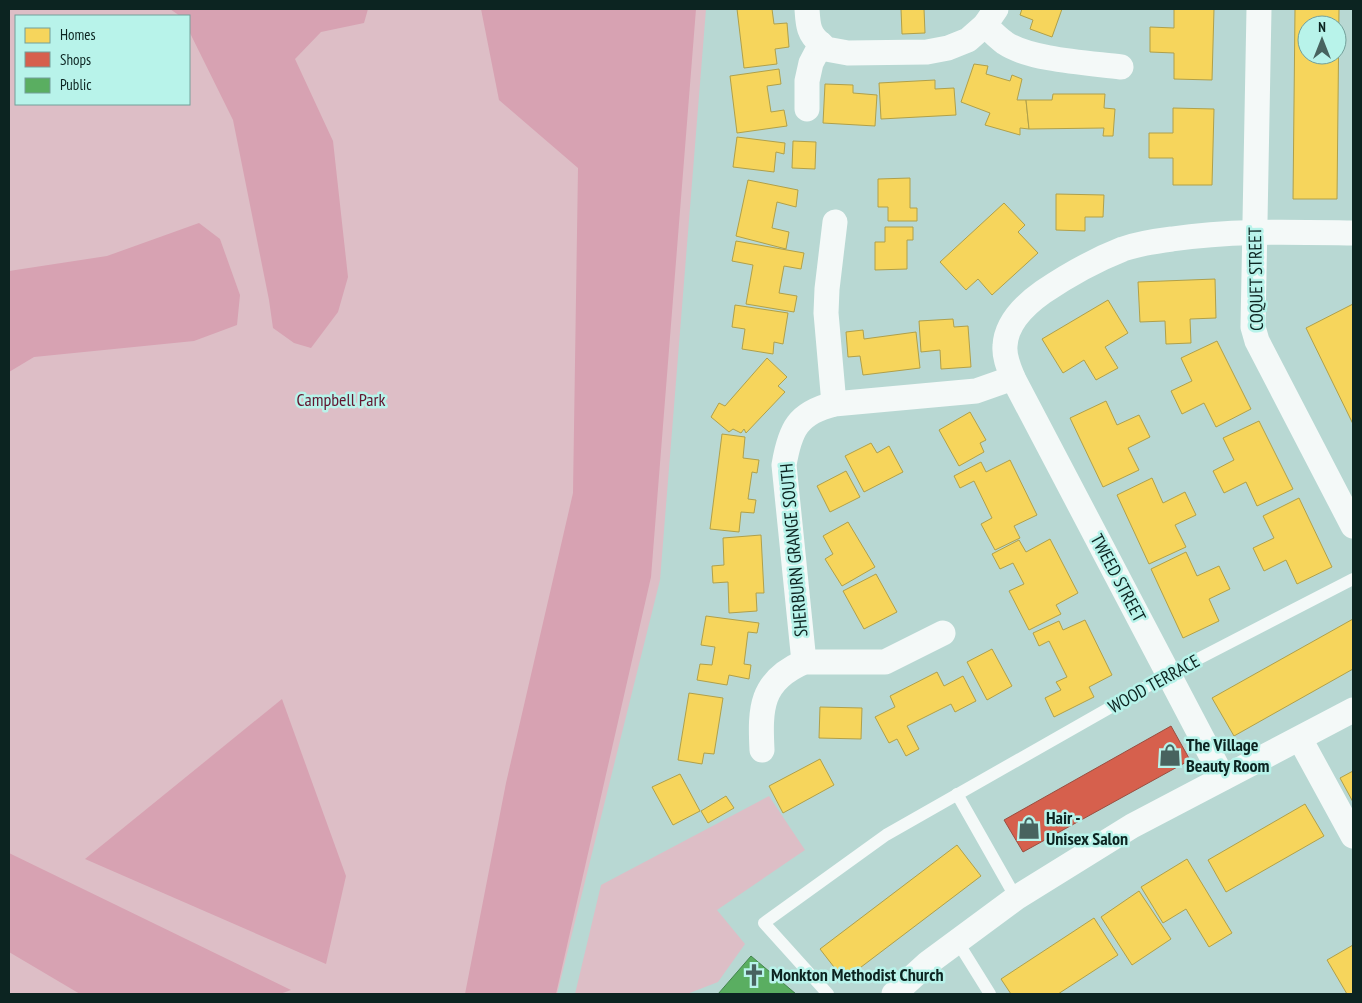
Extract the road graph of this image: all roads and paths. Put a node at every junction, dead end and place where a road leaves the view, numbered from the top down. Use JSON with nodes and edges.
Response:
{"nodes":[{"id":1,"x":807,"y":9,"type":"edge"},
{"id":2,"x":1259,"y":9,"type":"edge"},
{"id":3,"x":990,"y":17,"type":"edge"},
{"id":4,"x":821,"y":44,"type":"junction"},
{"id":5,"x":1121,"y":67,"type":"dead end"},
{"id":6,"x":807,"y":109,"type":"dead end"},
{"id":7,"x":835,"y":222,"type":"dead end"},
{"id":8,"x":1254,"y":232,"type":"junction"},
{"id":9,"x":1353,"y":233,"type":"edge"},
{"id":10,"x":1013,"y":378,"type":"junction"},
{"id":11,"x":834,"y":404,"type":"junction"},
{"id":12,"x":1353,"y":526,"type":"edge"},
{"id":13,"x":1353,"y":579,"type":"edge"},
{"id":14,"x":943,"y":633,"type":"dead end"},
{"id":15,"x":804,"y":662,"type":"junction"},
{"id":16,"x":1169,"y":674,"type":"junction"},
{"id":17,"x":1353,"y":710,"type":"edge"},
{"id":18,"x":1300,"y":738,"type":"junction"},
{"id":19,"x":762,"y":750,"type":"dead end"},
{"id":20,"x":1223,"y":778,"type":"junction"},
{"id":21,"x":957,"y":794,"type":"junction"},
{"id":22,"x":1353,"y":836,"type":"edge"},
{"id":23,"x":1016,"y":898,"type":"junction"},
{"id":24,"x":957,"y":941,"type":"junction"},
{"id":25,"x":828,"y":994,"type":"edge"},
{"id":26,"x":894,"y":994,"type":"edge"},
{"id":27,"x":990,"y":994,"type":"edge"}],
"edges":[{"from":1,"to":4,"type":"street"},
{"from":2,"to":8,"type":"street","name":"COQUET STREET"},
{"from":3,"to":4,"type":"street"},
{"from":3,"to":5,"type":"street"},
{"from":4,"to":6,"type":"street"},
{"from":7,"to":11,"type":"street"},
{"from":8,"to":9,"type":"street","name":"TWEED STREET"},
{"from":8,"to":10,"type":"street","name":"TWEED STREET"},
{"from":8,"to":12,"type":"street","name":"COQUET STREET"},
{"from":10,"to":11,"type":"street","name":"SHERBURN GRANGE SOUTH"},
{"from":10,"to":16,"type":"street","name":"TWEED STREET"},
{"from":11,"to":15,"type":"street","name":"SHERBURN GRANGE SOUTH"},
{"from":13,"to":16,"type":"lane","name":"WOOD TERRACE"},
{"from":14,"to":15,"type":"street","name":"SHERBURN GRANGE SOUTH"},
{"from":15,"to":19,"type":"street","name":"SHERBURN GRANGE SOUTH"},
{"from":16,"to":20,"type":"street","name":"TWEED STREET"},
{"from":16,"to":21,"type":"lane","name":"WOOD TERRACE"},
{"from":17,"to":18,"type":"street"},
{"from":18,"to":20,"type":"street"},
{"from":18,"to":22,"type":"street"},
{"from":20,"to":23,"type":"street"},
{"from":21,"to":23,"type":"lane"},
{"from":21,"to":25,"type":"lane","name":"WOOD TERRACE"},
{"from":23,"to":24,"type":"street"},
{"from":24,"to":26,"type":"street"},
{"from":24,"to":27,"type":"lane"}]}
